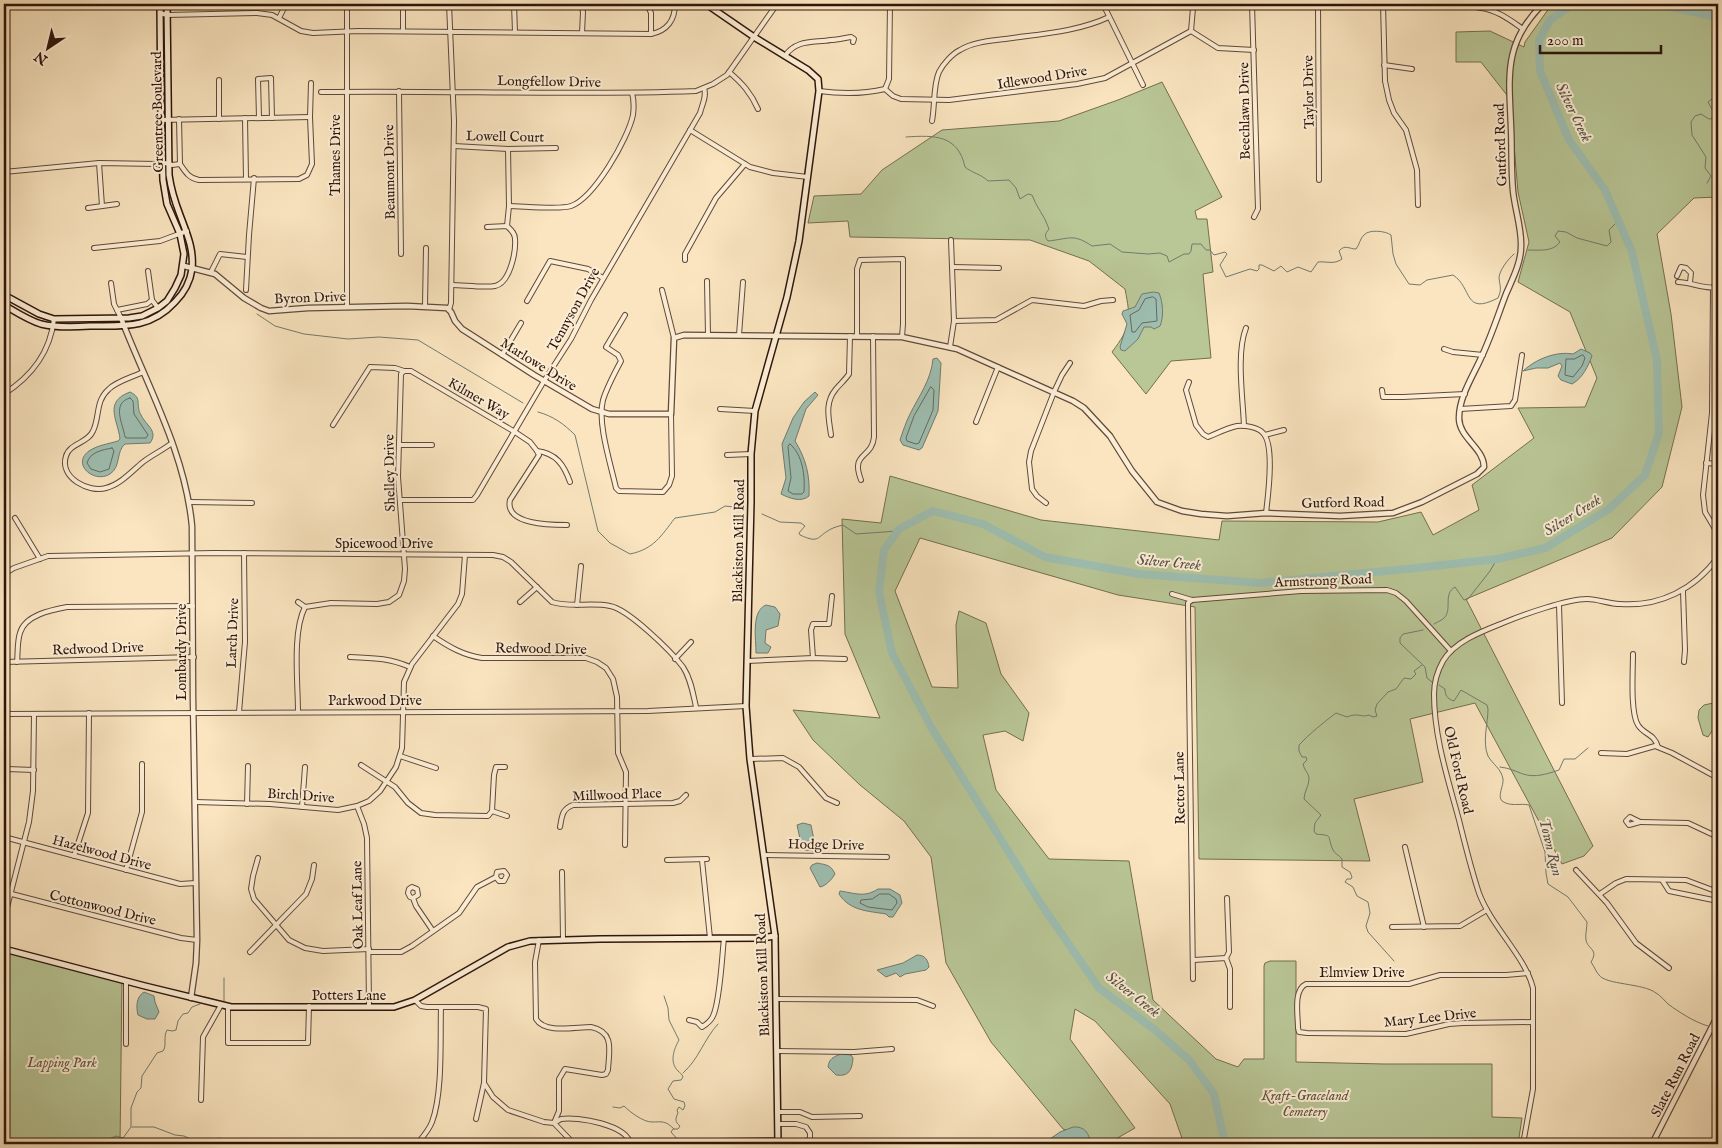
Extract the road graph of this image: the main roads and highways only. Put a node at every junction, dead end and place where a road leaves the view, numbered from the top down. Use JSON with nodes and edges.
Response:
{"nodes":[{"id":1,"x":160,"y":4,"type":"edge"},
{"id":2,"x":167,"y":4,"type":"edge"},
{"id":3,"x":706,"y":4,"type":"edge"},
{"id":4,"x":165,"y":163,"type":"junction"},
{"id":5,"x":4,"y":295,"type":"edge"},
{"id":6,"x":4,"y":305,"type":"edge"},
{"id":7,"x":775,"y":936,"type":"junction"},
{"id":8,"x":4,"y":949,"type":"edge"},
{"id":9,"x":778,"y":1143,"type":"edge"}],
"edges":[{"from":1,"to":4,"type":"main road","name":"Greentree Boulevard"},
{"from":2,"to":4,"type":"main road","name":"Greentree Boulevard"},
{"from":3,"to":7,"type":"main road","name":"Blackiston Mill Road"},
{"from":4,"to":5,"type":"main road","name":"Greentree Boulevard"},
{"from":4,"to":6,"type":"main road","name":"Greentree Boulevard"},
{"from":7,"to":8,"type":"main road","name":"Potters Lane"},
{"from":7,"to":9,"type":"main road","name":"Blackiston Mill Road"}]}
